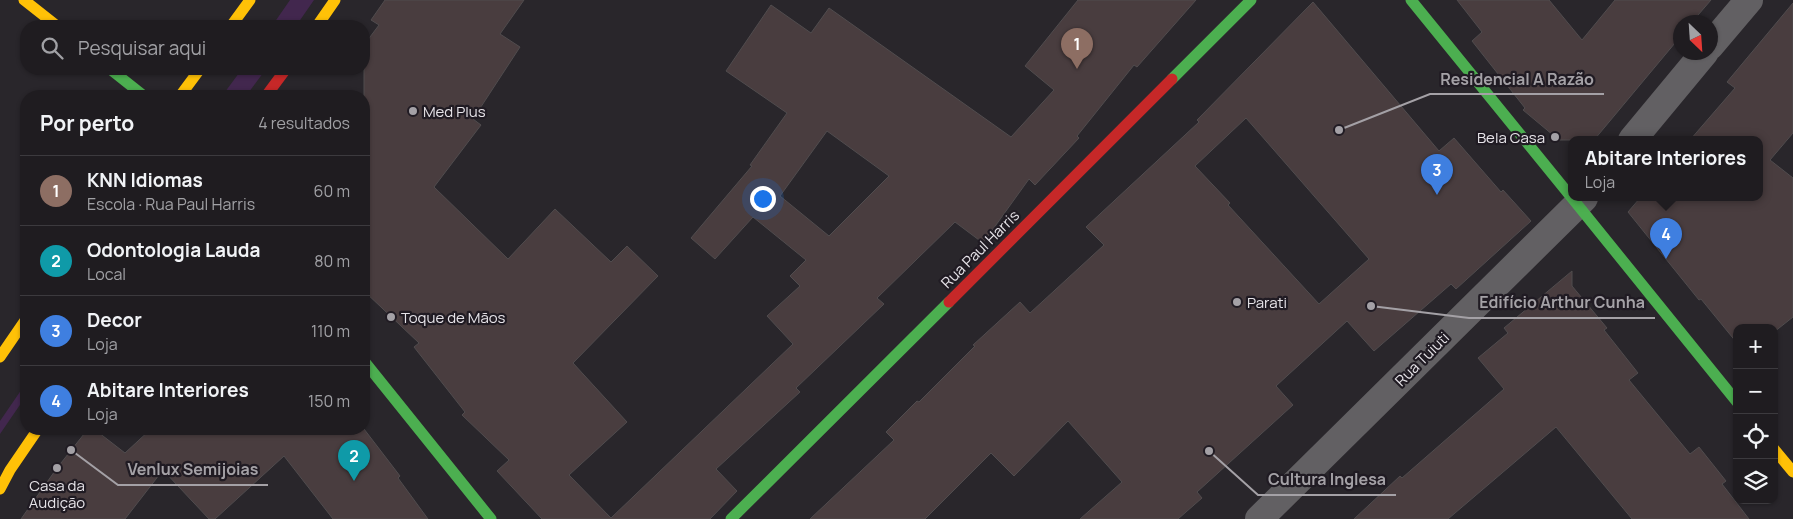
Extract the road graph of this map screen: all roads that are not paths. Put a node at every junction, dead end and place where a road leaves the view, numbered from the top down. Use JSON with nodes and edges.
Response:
{"nodes":[{"id":1,"x":24,"y":0,"type":"edge"},
{"id":2,"x":250,"y":0,"type":"edge"},
{"id":3,"x":335,"y":0,"type":"edge"},
{"id":4,"x":1251,"y":0,"type":"edge"},
{"id":5,"x":1411,"y":0,"type":"edge"},
{"id":6,"x":1749,"y":0,"type":"edge"},
{"id":7,"x":49,"y":20,"type":"edge"},
{"id":8,"x":235,"y":20,"type":"edge"},
{"id":9,"x":320,"y":20,"type":"edge"},
{"id":10,"x":1718,"y":37,"type":"edge"},
{"id":11,"x":1698,"y":60,"type":"edge"},
{"id":12,"x":118,"y":75,"type":"edge"},
{"id":13,"x":196,"y":75,"type":"edge"},
{"id":14,"x":282,"y":75,"type":"edge"},
{"id":15,"x":136,"y":90,"type":"edge"},
{"id":16,"x":184,"y":90,"type":"edge"},
{"id":17,"x":270,"y":90,"type":"edge"},
{"id":18,"x":1635,"y":136,"type":"edge"},
{"id":19,"x":1568,"y":188,"type":"edge"},
{"id":20,"x":1575,"y":201,"type":"edge"},
{"id":21,"x":1579,"y":201,"type":"edge"},
{"id":22,"x":20,"y":328,"type":"edge"},
{"id":23,"x":0,"y":357,"type":"edge"},
{"id":24,"x":370,"y":368,"type":"edge"},
{"id":25,"x":1733,"y":397,"type":"edge"},
{"id":26,"x":34,"y":435,"type":"edge"},
{"id":27,"x":1778,"y":454,"type":"edge"},
{"id":28,"x":1793,"y":472,"type":"edge"},
{"id":29,"x":0,"y":489,"type":"edge"},
{"id":30,"x":491,"y":519,"type":"edge"},
{"id":31,"x":731,"y":519,"type":"edge"},
{"id":32,"x":1259,"y":519,"type":"edge"}],
"edges":[{"from":1,"to":7,"type":"street"},
{"from":2,"to":8,"type":"street"},
{"from":3,"to":9,"type":"street"},
{"from":4,"to":31,"type":"street","name":"Rua Paul Harris"},
{"from":5,"to":19,"type":"street"},
{"from":6,"to":10,"type":"street"},
{"from":11,"to":18,"type":"street"},
{"from":12,"to":15,"type":"street"},
{"from":13,"to":16,"type":"street"},
{"from":14,"to":17,"type":"street"},
{"from":20,"to":32,"type":"street","name":"Rua Tuiuti"},
{"from":21,"to":25,"type":"street"},
{"from":22,"to":23,"type":"street"},
{"from":24,"to":30,"type":"street"},
{"from":26,"to":29,"type":"street"},
{"from":27,"to":28,"type":"street"}]}
